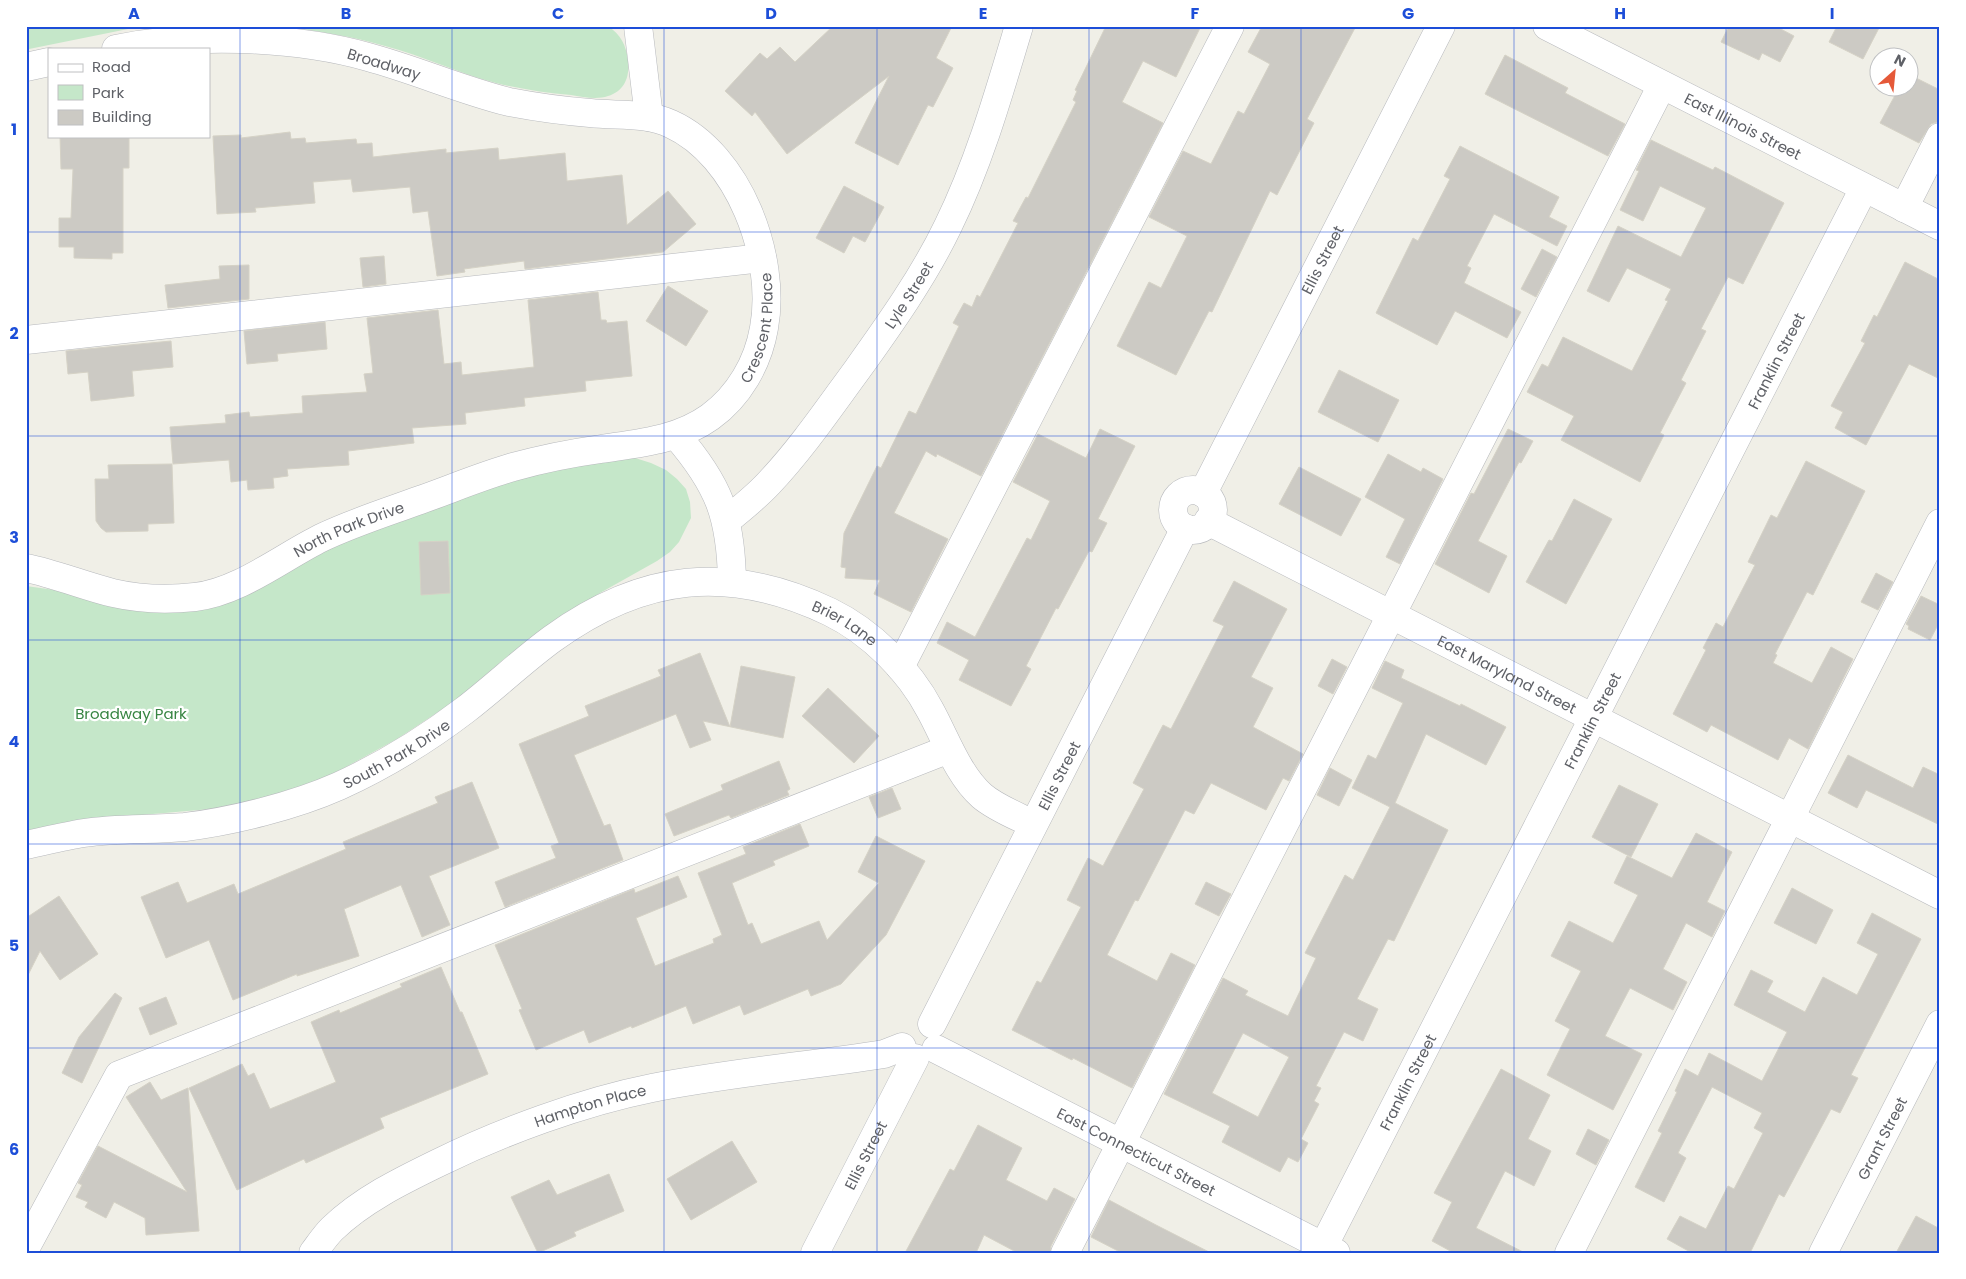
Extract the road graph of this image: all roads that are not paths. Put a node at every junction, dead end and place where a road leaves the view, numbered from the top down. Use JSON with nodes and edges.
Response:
{"nodes":[{"id":1,"x":638,"y":26,"type":"edge"},
{"id":2,"x":1019,"y":26,"type":"edge"},
{"id":3,"x":1230,"y":26,"type":"edge"},
{"id":4,"x":1440,"y":26,"type":"edge"},
{"id":5,"x":1547,"y":26,"type":"edge"},
{"id":6,"x":122,"y":48,"type":"edge"},
{"id":7,"x":48,"y":62,"type":"edge"},
{"id":8,"x":26,"y":67,"type":"edge"},
{"id":9,"x":1662,"y":85,"type":"junction"},
{"id":10,"x":648,"y":117,"type":"junction"},
{"id":11,"x":1940,"y":137,"type":"edge"},
{"id":12,"x":1864,"y":188,"type":"junction"},
{"id":13,"x":1904,"y":208,"type":"junction"},
{"id":14,"x":1940,"y":226,"type":"edge"},
{"id":15,"x":762,"y":258,"type":"junction"},
{"id":16,"x":26,"y":340,"type":"edge"},
{"id":17,"x":676,"y":435,"type":"junction"},
{"id":18,"x":726,"y":520,"type":"junction"},
{"id":19,"x":1940,"y":523,"type":"edge"},
{"id":20,"x":1197,"y":525,"type":"junction"},
{"id":21,"x":26,"y":568,"type":"edge"},
{"id":22,"x":732,"y":582,"type":"junction"},
{"id":23,"x":1391,"y":614,"type":"junction"},
{"id":24,"x":900,"y":667,"type":"junction"},
{"id":25,"x":1594,"y":718,"type":"junction"},
{"id":26,"x":949,"y":749,"type":"junction"},
{"id":27,"x":1790,"y":818,"type":"junction"},
{"id":28,"x":1034,"y":824,"type":"junction"},
{"id":29,"x":26,"y":845,"type":"edge"},
{"id":30,"x":1940,"y":894,"type":"edge"},
{"id":31,"x":1940,"y":1024,"type":"edge"},
{"id":32,"x":921,"y":1044,"type":"junction"},
{"id":33,"x":1121,"y":1143,"type":"junction"},
{"id":34,"x":26,"y":1247,"type":"edge"},
{"id":35,"x":1326,"y":1251,"type":"edge"},
{"id":36,"x":313,"y":1253,"type":"edge"},
{"id":37,"x":815,"y":1253,"type":"edge"},
{"id":38,"x":1065,"y":1253,"type":"edge"},
{"id":39,"x":1569,"y":1253,"type":"edge"},
{"id":40,"x":1823,"y":1253,"type":"edge"}],
"edges":[{"from":1,"to":10,"type":"street"},
{"from":2,"to":18,"type":"street","name":"Lyle Street"},
{"from":3,"to":24,"type":"street"},
{"from":4,"to":20,"type":"street","name":"Ellis Street"},
{"from":5,"to":9,"type":"street","name":"East Illinois Street"},
{"from":6,"to":10,"type":"street","name":"Broadway"},
{"from":7,"to":8,"type":"street"},
{"from":9,"to":12,"type":"street","name":"East Illinois Street"},
{"from":9,"to":23,"type":"street"},
{"from":10,"to":15,"type":"street","name":"Crescent Place"},
{"from":11,"to":13,"type":"street"},
{"from":12,"to":13,"type":"street","name":"East Illinois Street"},
{"from":12,"to":25,"type":"street","name":"Franklin Street"},
{"from":13,"to":14,"type":"street","name":"East Illinois Street"},
{"from":15,"to":16,"type":"street"},
{"from":15,"to":17,"type":"street","name":"Crescent Place"},
{"from":17,"to":18,"type":"street"},
{"from":17,"to":21,"type":"street","name":"North Park Drive"},
{"from":18,"to":22,"type":"street"},
{"from":19,"to":27,"type":"street"},
{"from":20,"to":23,"type":"street","name":"East Maryland Street"},
{"from":20,"to":28,"type":"street","name":"Ellis Street"},
{"from":22,"to":24,"type":"street","name":"Brier Lane"},
{"from":22,"to":29,"type":"street","name":"South Park Drive"},
{"from":23,"to":25,"type":"street","name":"East Maryland Street"},
{"from":23,"to":33,"type":"street"},
{"from":24,"to":26,"type":"street","name":"Brier Lane"},
{"from":25,"to":27,"type":"street","name":"East Maryland Street"},
{"from":25,"to":35,"type":"street","name":"Franklin Street"},
{"from":26,"to":28,"type":"street","name":"Brier Lane"},
{"from":26,"to":34,"type":"street"},
{"from":27,"to":30,"type":"street","name":"East Maryland Street"},
{"from":27,"to":39,"type":"street"},
{"from":28,"to":32,"type":"street","name":"Ellis Street"},
{"from":31,"to":40,"type":"street","name":"Grant Street"},
{"from":32,"to":33,"type":"street","name":"East Connecticut Street"},
{"from":32,"to":36,"type":"street","name":"Hampton Place"},
{"from":32,"to":37,"type":"street","name":"Ellis Street"},
{"from":33,"to":35,"type":"street","name":"East Connecticut Street"},
{"from":33,"to":38,"type":"street"}]}
